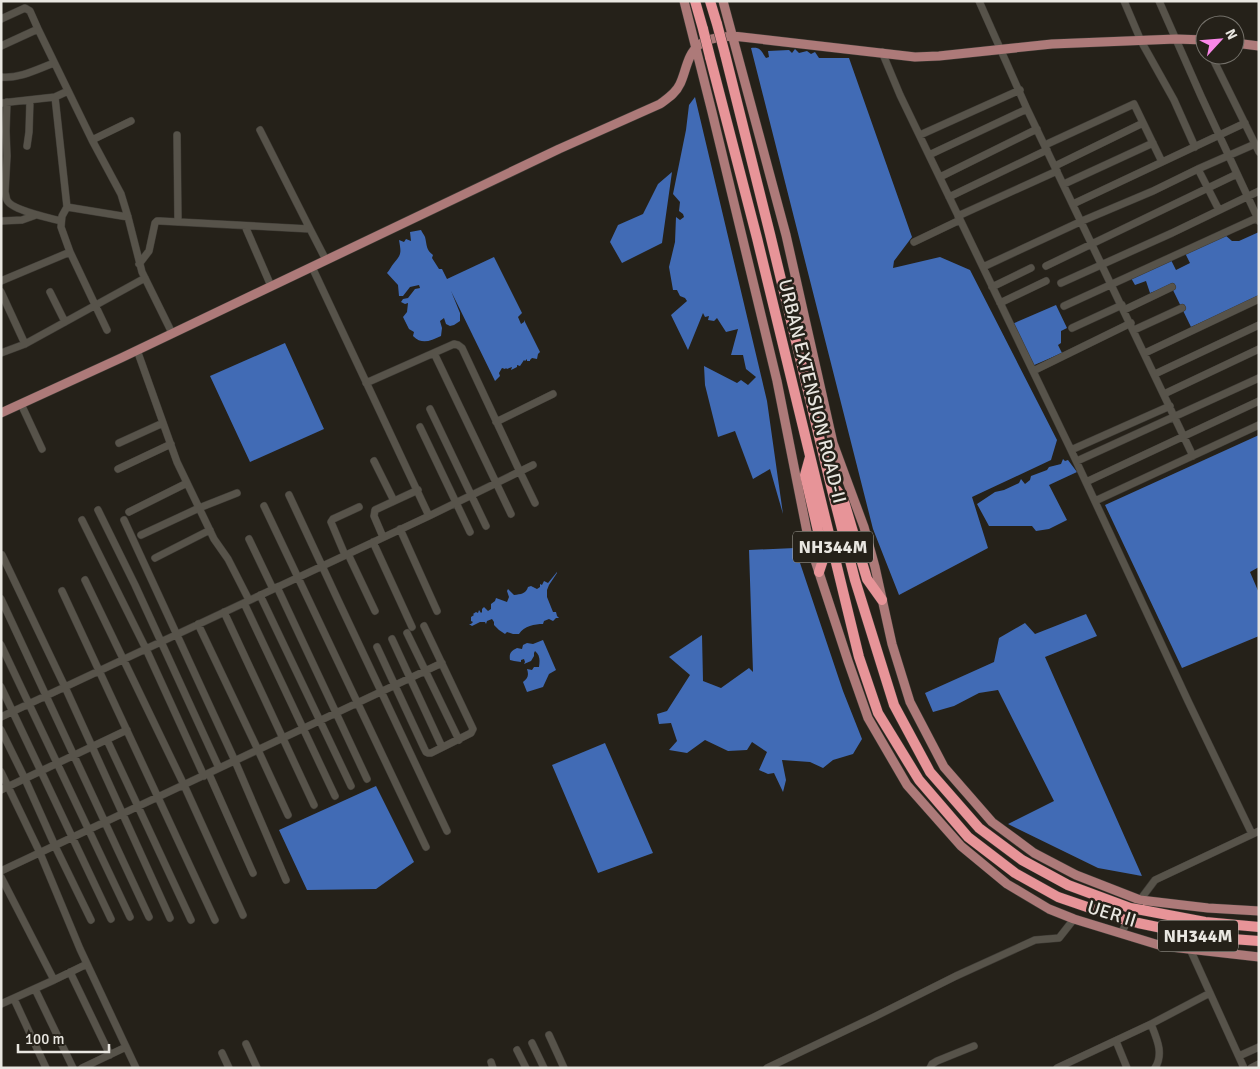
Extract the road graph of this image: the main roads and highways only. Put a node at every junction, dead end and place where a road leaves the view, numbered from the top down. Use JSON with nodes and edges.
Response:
{"nodes":[{"id":1,"x":684,"y":1,"type":"edge"},
{"id":2,"x":695,"y":1,"type":"edge"},
{"id":3,"x":710,"y":1,"type":"edge"},
{"id":4,"x":723,"y":1,"type":"edge"},
{"id":5,"x":733,"y":36,"type":"junction"},
{"id":6,"x":1195,"y":40,"type":"edge"},
{"id":7,"x":1245,"y":44,"type":"edge"},
{"id":8,"x":1259,"y":46,"type":"edge"},
{"id":9,"x":695,"y":49,"type":"junction"},
{"id":10,"x":1,"y":413,"type":"edge"},
{"id":11,"x":810,"y":454,"type":"junction"},
{"id":12,"x":830,"y":482,"type":"junction"},
{"id":13,"x":820,"y":572,"type":"junction"},
{"id":14,"x":882,"y":600,"type":"junction"},
{"id":15,"x":1136,"y":907,"type":"junction"},
{"id":16,"x":1259,"y":911,"type":"edge"},
{"id":17,"x":1259,"y":927,"type":"edge"},
{"id":18,"x":1259,"y":941,"type":"edge"},
{"id":19,"x":1259,"y":957,"type":"edge"}],
"edges":[{"from":1,"to":9,"type":"main road","name":"UER II"},
{"from":2,"to":11,"type":"highway","name":"URBAN EXTENSION ROAD-II","number":"NH344M","bridge":true},
{"from":3,"to":12,"type":"highway","name":"URBAN EXTENSION ROAD-II","number":"NH344M","bridge":true},
{"from":4,"to":5,"type":"main road","name":"UER II"},
{"from":5,"to":6,"type":"main road"},
{"from":5,"to":9,"type":"main road"},
{"from":5,"to":14,"type":"main road","name":"UER II"},
{"from":7,"to":8,"type":"main road"},
{"from":9,"to":10,"type":"main road"},
{"from":9,"to":13,"type":"main road","name":"UER II"},
{"from":11,"to":13,"type":"highway"},
{"from":11,"to":18,"type":"highway","name":"URBAN EXTENSION ROAD-II","number":"NH344M"},
{"from":12,"to":14,"type":"highway"},
{"from":12,"to":15,"type":"highway","name":"URBAN EXTENSION ROAD-II","number":"NH344M"},
{"from":13,"to":19,"type":"main road","name":"UER II"},
{"from":14,"to":15,"type":"main road","name":"UER II"},
{"from":15,"to":16,"type":"main road","name":"UER II"},
{"from":15,"to":17,"type":"highway","name":"URBAN EXTENSION ROAD-II","number":"NH344M"}]}
